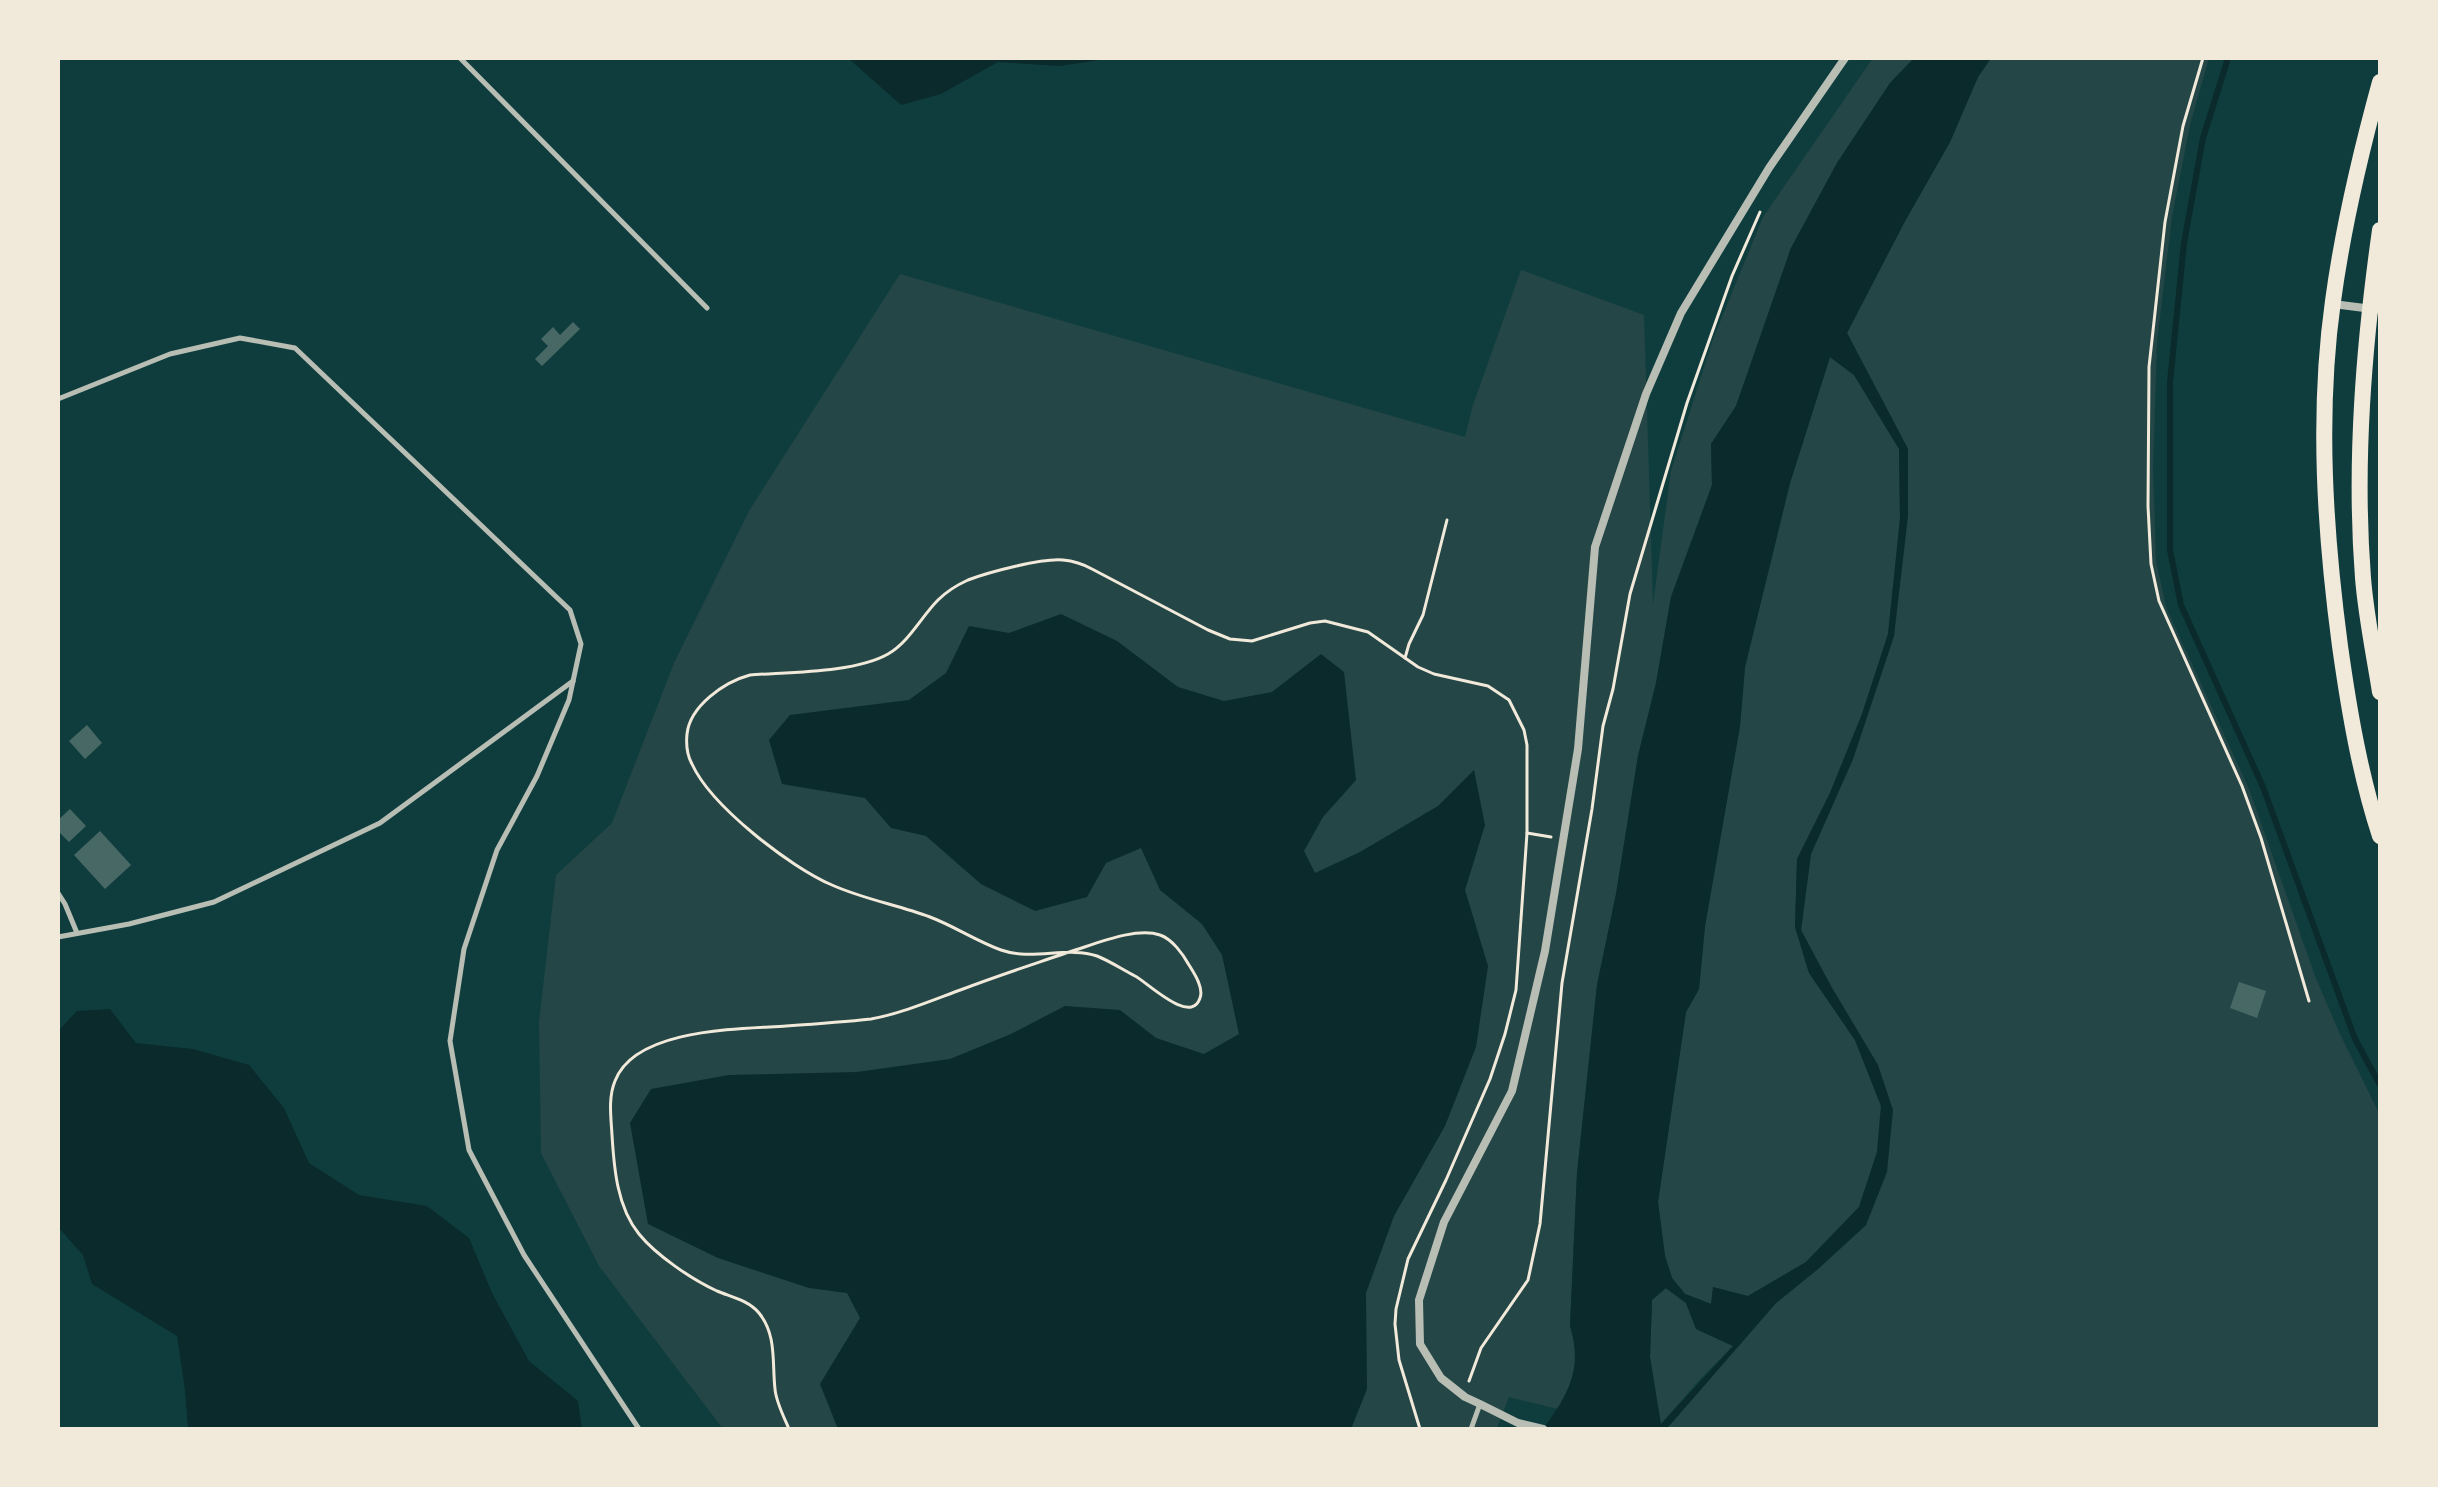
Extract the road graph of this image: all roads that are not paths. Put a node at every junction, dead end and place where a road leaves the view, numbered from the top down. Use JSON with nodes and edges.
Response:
{"nodes":[{"id":1,"x":460,"y":58,"type":"edge"},
{"id":2,"x":1845,"y":58,"type":"edge"},
{"id":3,"x":2380,"y":82,"type":"edge"},
{"id":4,"x":2380,"y":230,"type":"edge"},
{"id":5,"x":2333,"y":304,"type":"junction"},
{"id":6,"x":707,"y":308,"type":"dead end"},
{"id":7,"x":2374,"y":309,"type":"edge"},
{"id":8,"x":58,"y":399,"type":"edge"},
{"id":9,"x":573,"y":681,"type":"junction"},
{"id":10,"x":2380,"y":692,"type":"edge"},
{"id":11,"x":2380,"y":836,"type":"edge"},
{"id":12,"x":58,"y":893,"type":"edge"},
{"id":13,"x":77,"y":933,"type":"junction"},
{"id":14,"x":58,"y":937,"type":"edge"},
{"id":15,"x":1480,"y":1404,"type":"junction"},
{"id":16,"x":639,"y":1429,"type":"edge"},
{"id":17,"x":1471,"y":1429,"type":"edge"},
{"id":18,"x":1543,"y":1429,"type":"edge"}],
"edges":[{"from":1,"to":6,"type":"lane"},
{"from":2,"to":15,"type":"street"},
{"from":3,"to":5,"type":"main road"},
{"from":4,"to":7,"type":"main road"},
{"from":5,"to":7,"type":"street"},
{"from":5,"to":11,"type":"main road"},
{"from":7,"to":10,"type":"main road"},
{"from":8,"to":9,"type":"lane"},
{"from":9,"to":13,"type":"lane"},
{"from":9,"to":16,"type":"lane"},
{"from":12,"to":13,"type":"lane"},
{"from":13,"to":14,"type":"lane"},
{"from":15,"to":17,"type":"lane"},
{"from":15,"to":18,"type":"street"}]}
